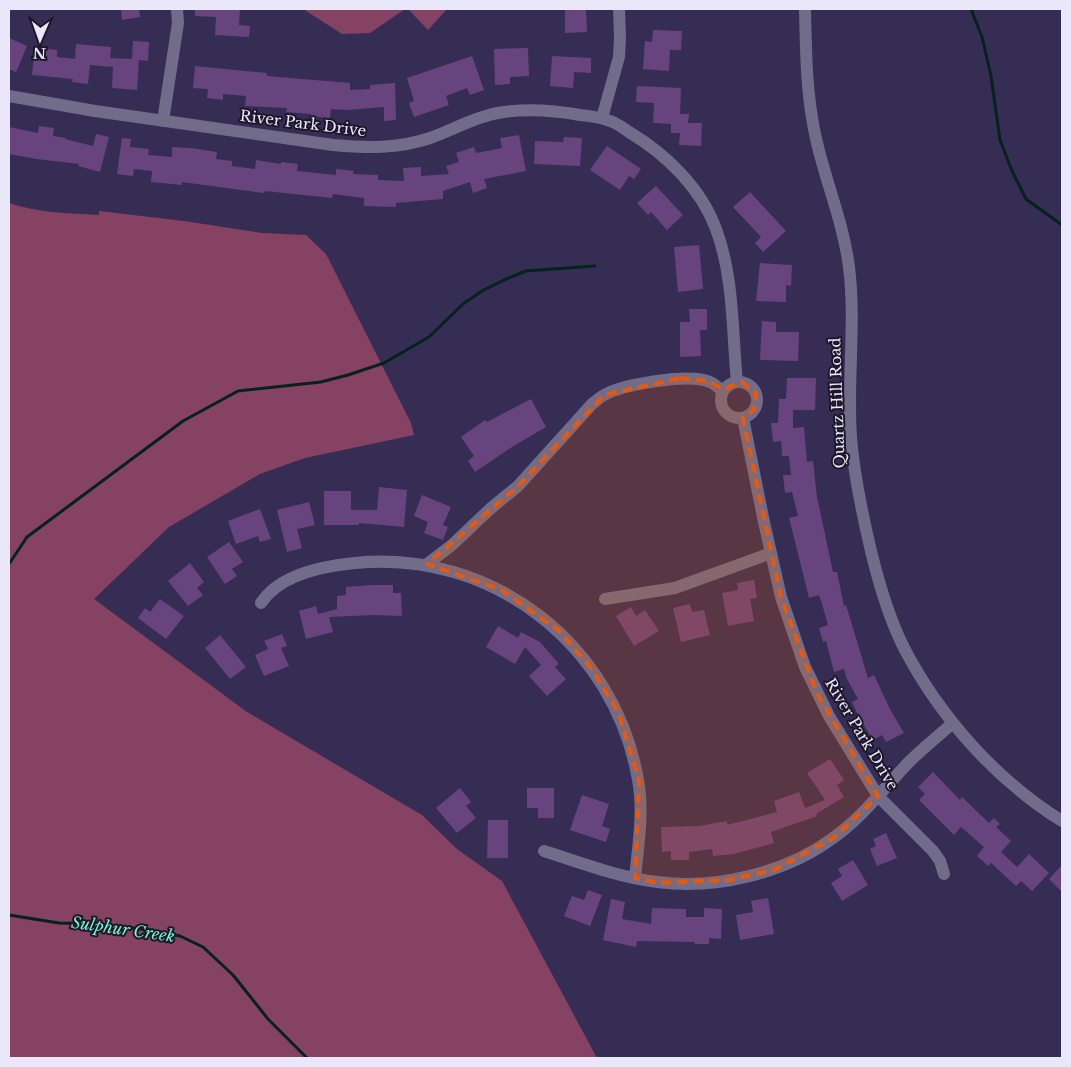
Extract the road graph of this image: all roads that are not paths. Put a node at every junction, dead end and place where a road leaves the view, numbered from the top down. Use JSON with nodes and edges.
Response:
{"nodes":[{"id":1,"x":177,"y":9,"type":"edge"},
{"id":2,"x":619,"y":9,"type":"edge"},
{"id":3,"x":805,"y":9,"type":"edge"},
{"id":4,"x":9,"y":96,"type":"edge"},
{"id":5,"x":602,"y":118,"type":"junction"},
{"id":6,"x":164,"y":121,"type":"junction"},
{"id":7,"x":736,"y":382,"type":"junction"},
{"id":8,"x":722,"y":391,"type":"junction"},
{"id":9,"x":743,"y":418,"type":"junction"},
{"id":10,"x":771,"y":553,"type":"junction"},
{"id":11,"x":427,"y":564,"type":"junction"},
{"id":12,"x":605,"y":599,"type":"dead end"},
{"id":13,"x":261,"y":604,"type":"dead end"},
{"id":14,"x":953,"y":722,"type":"junction"},
{"id":15,"x":878,"y":796,"type":"junction"},
{"id":16,"x":1062,"y":821,"type":"edge"},
{"id":17,"x":544,"y":851,"type":"dead end"},
{"id":18,"x":944,"y":874,"type":"dead end"},
{"id":19,"x":635,"y":878,"type":"junction"}],
"edges":[{"from":1,"to":6,"type":"street"},
{"from":2,"to":5,"type":"street"},
{"from":3,"to":14,"type":"street","name":"Quartz Hill Road"},
{"from":4,"to":6,"type":"street","name":"River Park Drive"},
{"from":5,"to":6,"type":"street","name":"River Park Drive"},
{"from":5,"to":7,"type":"street","name":"River Park Drive"},
{"from":7,"to":8,"type":"street"},
{"from":7,"to":9,"type":"street"},
{"from":8,"to":9,"type":"street"},
{"from":8,"to":11,"type":"street"},
{"from":9,"to":10,"type":"street","name":"River Park Drive"},
{"from":10,"to":12,"type":"street"},
{"from":10,"to":15,"type":"street","name":"River Park Drive"},
{"from":11,"to":13,"type":"street"},
{"from":11,"to":19,"type":"street"},
{"from":14,"to":15,"type":"street"},
{"from":14,"to":16,"type":"street","name":"Quartz Hill Road"},
{"from":15,"to":18,"type":"street","name":"River Park Drive"},
{"from":15,"to":19,"type":"street"},
{"from":17,"to":19,"type":"street"}]}
